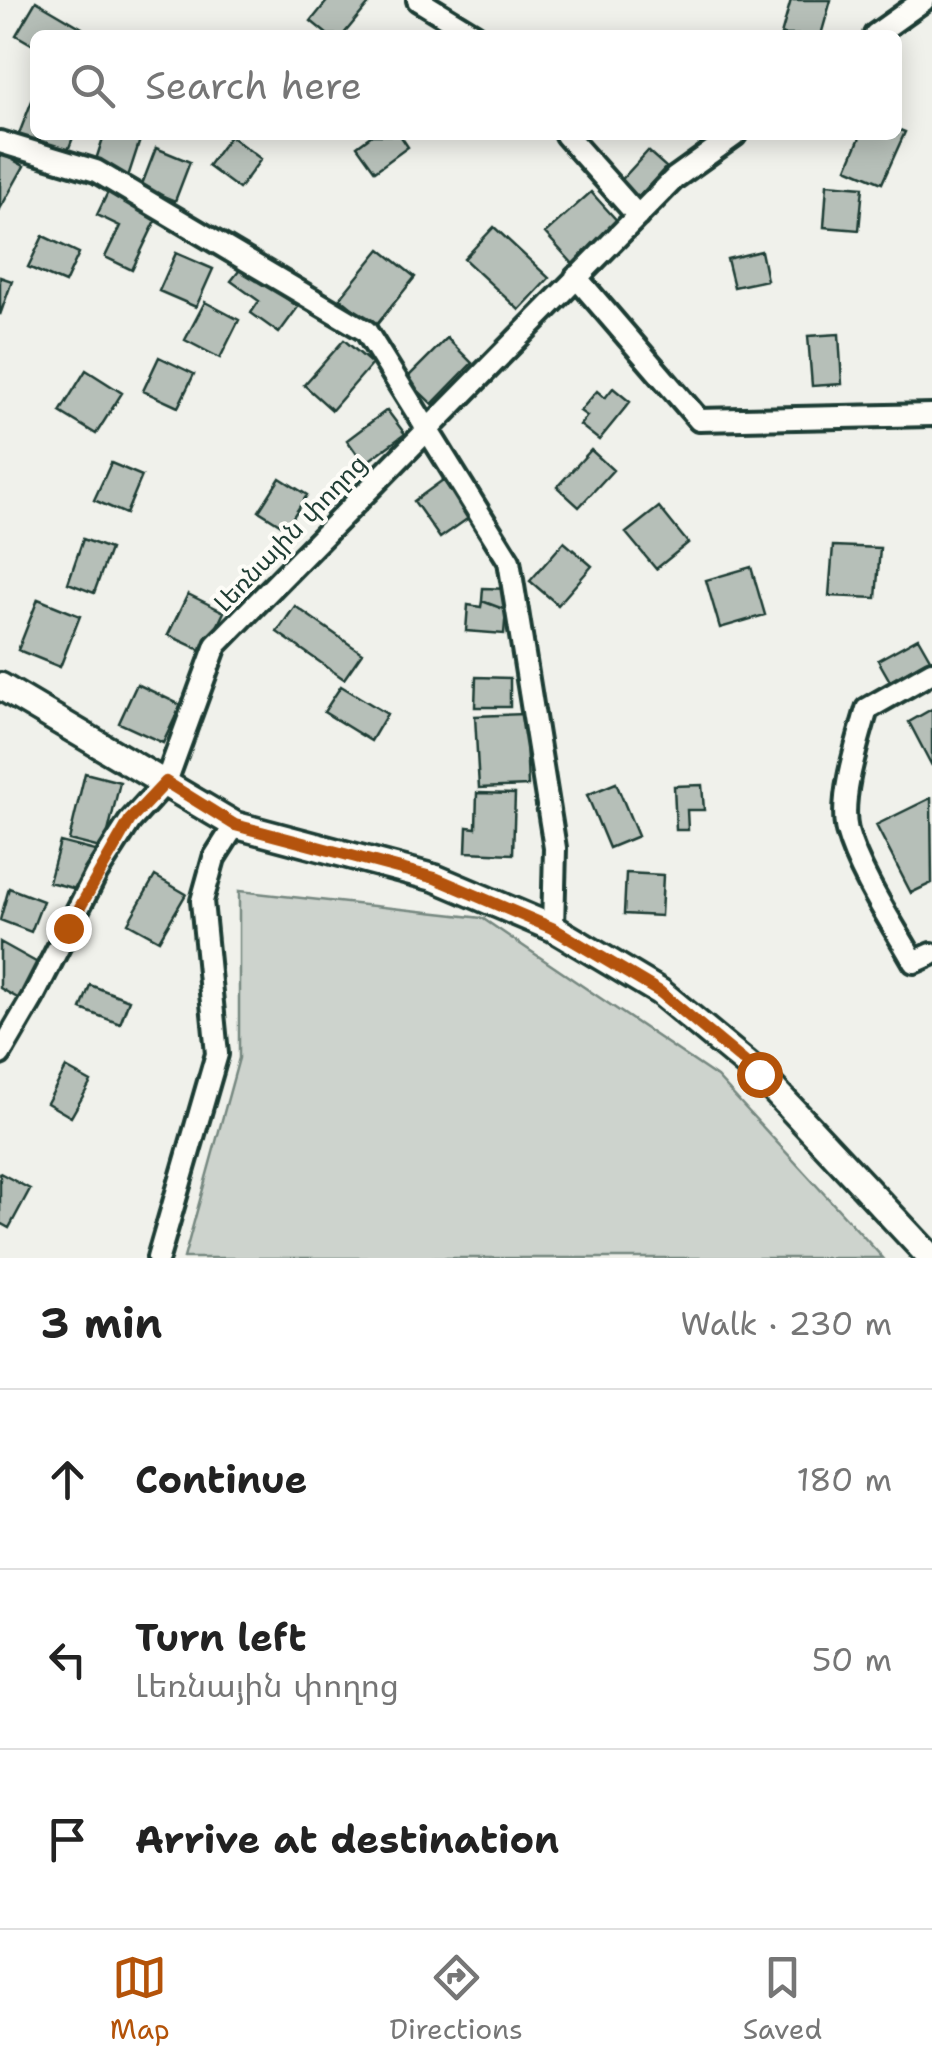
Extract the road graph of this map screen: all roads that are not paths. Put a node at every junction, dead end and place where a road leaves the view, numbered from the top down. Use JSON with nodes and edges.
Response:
{"nodes":[{"id":1,"x":418,"y":0,"type":"edge"},
{"id":2,"x":924,"y":0,"type":"edge"},
{"id":3,"x":467,"y":30,"type":"edge"},
{"id":4,"x":882,"y":30,"type":"edge"},
{"id":5,"x":570,"y":140,"type":"edge"},
{"id":6,"x":728,"y":140,"type":"edge"},
{"id":7,"x":0,"y":142,"type":"edge"},
{"id":8,"x":638,"y":216,"type":"junction"},
{"id":9,"x":576,"y":278,"type":"junction"},
{"id":10,"x":932,"y":416,"type":"edge"},
{"id":11,"x":426,"y":429,"type":"junction"},
{"id":12,"x":932,"y":672,"type":"edge"},
{"id":13,"x":0,"y":686,"type":"edge"},
{"id":14,"x":166,"y":782,"type":"junction"},
{"id":15,"x":235,"y":825,"type":"junction"},
{"id":16,"x":552,"y":928,"type":"junction"},
{"id":17,"x":932,"y":954,"type":"edge"},
{"id":18,"x":1,"y":1050,"type":"edge"},
{"id":19,"x":158,"y":1258,"type":"edge"},
{"id":20,"x":930,"y":1258,"type":"edge"}],
"edges":[{"from":1,"to":3,"type":"street"},
{"from":2,"to":4,"type":"street"},
{"from":5,"to":8,"type":"street"},
{"from":6,"to":8,"type":"street","name":"Լեռնային փողոց"},
{"from":7,"to":11,"type":"street"},
{"from":8,"to":9,"type":"street","name":"Լեռնային փողոց"},
{"from":9,"to":10,"type":"street"},
{"from":9,"to":11,"type":"street","name":"Լեռնային փողոց"},
{"from":11,"to":14,"type":"street","name":"Լեռնային փողոց"},
{"from":11,"to":16,"type":"street"},
{"from":12,"to":17,"type":"street"},
{"from":13,"to":14,"type":"street"},
{"from":14,"to":15,"type":"street"},
{"from":14,"to":18,"type":"street","name":"Լեռնային փողոց"},
{"from":15,"to":16,"type":"street"},
{"from":15,"to":19,"type":"street"},
{"from":16,"to":20,"type":"street"}]}
